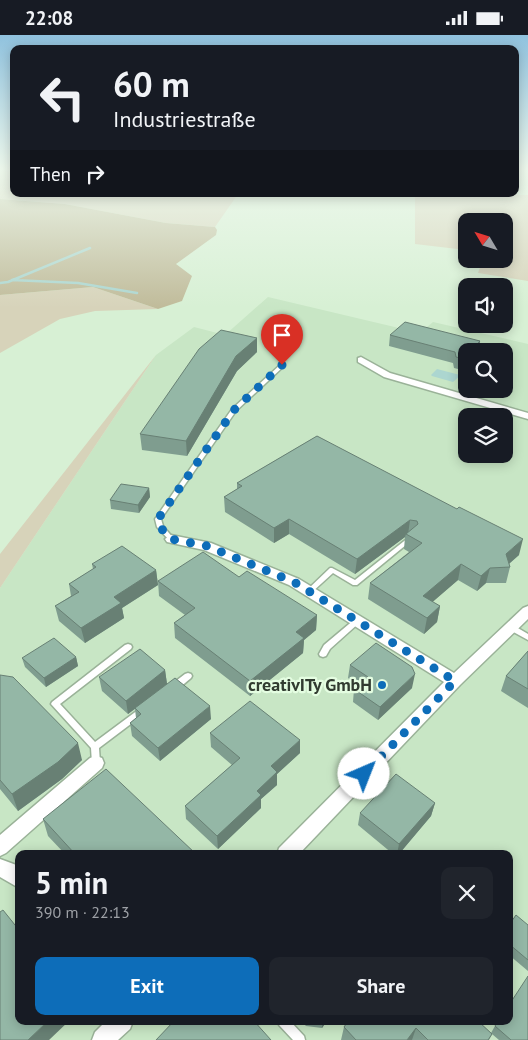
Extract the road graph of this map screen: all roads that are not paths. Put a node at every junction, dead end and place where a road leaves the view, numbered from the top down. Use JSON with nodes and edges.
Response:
{"nodes":[{"id":1,"x":361,"y":360,"type":"dead end"},
{"id":2,"x":282,"y":365,"type":"dead end"},
{"id":3,"x":528,"y":416,"type":"edge"},
{"id":4,"x":411,"y":538,"type":"edge"},
{"id":5,"x":171,"y":539,"type":"joint"},
{"id":6,"x":308,"y":591,"type":"junction"},
{"id":7,"x":528,"y":611,"type":"edge"},
{"id":8,"x":357,"y":621,"type":"junction"},
{"id":9,"x":511,"y":627,"type":"junction"},
{"id":10,"x":528,"y":637,"type":"edge"},
{"id":11,"x":128,"y":647,"type":"dead end"},
{"id":12,"x":323,"y":654,"type":"dead end"},
{"id":13,"x":188,"y":676,"type":"dead end"},
{"id":14,"x":455,"y":681,"type":"junction"},
{"id":15,"x":164,"y":694,"type":"edge"},
{"id":16,"x":149,"y":706,"type":"edge"},
{"id":17,"x":95,"y":755,"type":"junction"},
{"id":18,"x":0,"y":847,"type":"edge"},
{"id":19,"x":290,"y":850,"type":"edge"},
{"id":20,"x":118,"y":1025,"type":"edge"},
{"id":21,"x":287,"y":1025,"type":"edge"},
{"id":22,"x":104,"y":1040,"type":"edge"},
{"id":23,"x":300,"y":1040,"type":"edge"}],
"edges":[{"from":1,"to":3,"type":"street"},
{"from":2,"to":5,"type":"lane"},
{"from":4,"to":6,"type":"lane"},
{"from":5,"to":6,"type":"street"},
{"from":6,"to":8,"type":"street"},
{"from":7,"to":9,"type":"street"},
{"from":8,"to":12,"type":"lane"},
{"from":8,"to":14,"type":"street"},
{"from":9,"to":10,"type":"lane"},
{"from":9,"to":14,"type":"street"},
{"from":11,"to":17,"type":"lane"},
{"from":13,"to":15,"type":"lane"},
{"from":14,"to":19,"type":"street"},
{"from":16,"to":17,"type":"lane"},
{"from":17,"to":18,"type":"street"},
{"from":20,"to":22,"type":"street"},
{"from":21,"to":23,"type":"lane"}]}
